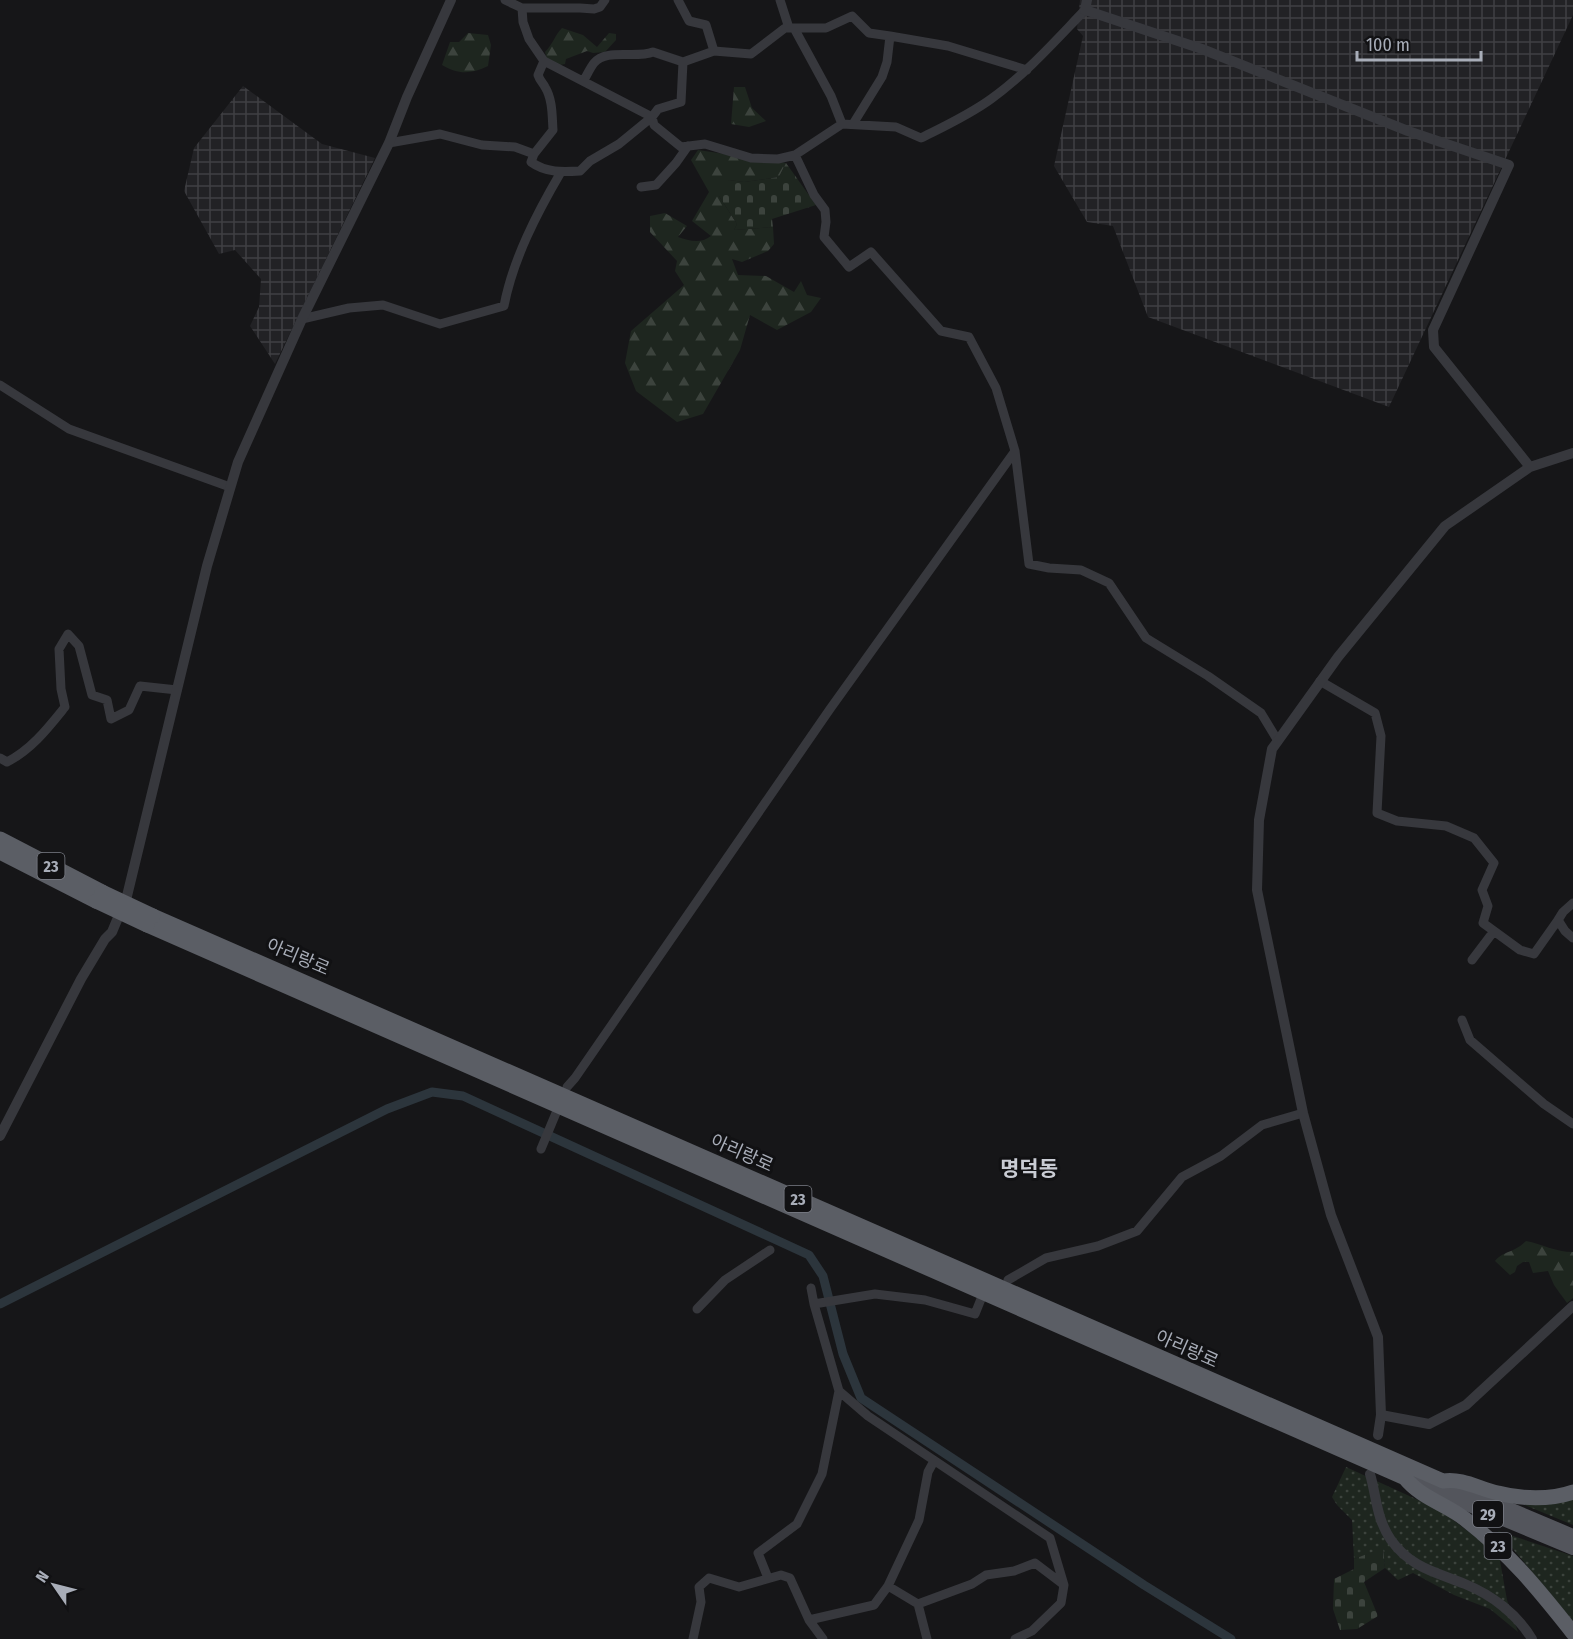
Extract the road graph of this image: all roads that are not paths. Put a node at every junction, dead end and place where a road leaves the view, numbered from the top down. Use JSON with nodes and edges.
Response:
{"nodes":[{"id":1,"x":451,"y":0,"type":"edge"},
{"id":2,"x":505,"y":0,"type":"edge"},
{"id":3,"x":605,"y":0,"type":"edge"},
{"id":4,"x":678,"y":0,"type":"edge"},
{"id":5,"x":780,"y":0,"type":"edge"},
{"id":6,"x":1086,"y":5,"type":"edge"},
{"id":7,"x":522,"y":8,"type":"junction"},
{"id":8,"x":792,"y":28,"type":"junction"},
{"id":9,"x":890,"y":36,"type":"junction"},
{"id":10,"x":714,"y":51,"type":"junction"},
{"id":11,"x":544,"y":61,"type":"junction"},
{"id":12,"x":682,"y":62,"type":"junction"},
{"id":13,"x":1027,"y":70,"type":"junction"},
{"id":14,"x":584,"y":80,"type":"junction"},
{"id":15,"x":652,"y":117,"type":"junction"},
{"id":16,"x":842,"y":123,"type":"junction"},
{"id":17,"x":852,"y":124,"type":"junction"},
{"id":18,"x":389,"y":143,"type":"junction"},
{"id":19,"x":688,"y":146,"type":"junction"},
{"id":20,"x":534,"y":154,"type":"junction"},
{"id":21,"x":795,"y":155,"type":"junction"},
{"id":22,"x":561,"y":172,"type":"junction"},
{"id":23,"x":641,"y":187,"type":"dead end"},
{"id":24,"x":302,"y":320,"type":"junction"},
{"id":25,"x":0,"y":384,"type":"edge"},
{"id":26,"x":1016,"y":451,"type":"junction"},
{"id":27,"x":1573,"y":453,"type":"edge"},
{"id":28,"x":1530,"y":467,"type":"junction"},
{"id":29,"x":230,"y":487,"type":"junction"},
{"id":30,"x":1320,"y":681,"type":"junction"},
{"id":31,"x":177,"y":690,"type":"junction"},
{"id":32,"x":1278,"y":741,"type":"junction"},
{"id":33,"x":0,"y":759,"type":"edge"},
{"id":34,"x":0,"y":839,"type":"edge"},
{"id":35,"x":0,"y":852,"type":"edge"},
{"id":36,"x":99,"y":896,"type":"junction"},
{"id":37,"x":1573,"y":903,"type":"edge"},
{"id":38,"x":1558,"y":920,"type":"junction"},
{"id":39,"x":150,"y":921,"type":"junction"},
{"id":40,"x":1494,"y":931,"type":"junction"},
{"id":41,"x":1573,"y":938,"type":"edge"},
{"id":42,"x":1472,"y":960,"type":"dead end"},
{"id":43,"x":1462,"y":1020,"type":"dead end"},
{"id":44,"x":567,"y":1087,"type":"dead end"},
{"id":45,"x":556,"y":1113,"type":"dead end"},
{"id":46,"x":1303,"y":1113,"type":"junction"},
{"id":47,"x":1573,"y":1124,"type":"edge"},
{"id":48,"x":0,"y":1136,"type":"edge"},
{"id":49,"x":541,"y":1147,"type":"dead end"},
{"id":50,"x":770,"y":1250,"type":"dead end"},
{"id":51,"x":1008,"y":1280,"type":"dead end"},
{"id":52,"x":811,"y":1288,"type":"dead end"},
{"id":53,"x":981,"y":1299,"type":"dead end"},
{"id":54,"x":817,"y":1303,"type":"junction"},
{"id":55,"x":1573,"y":1306,"type":"edge"},
{"id":56,"x":697,"y":1309,"type":"dead end"},
{"id":57,"x":839,"y":1391,"type":"junction"},
{"id":58,"x":1381,"y":1415,"type":"junction"},
{"id":59,"x":1377,"y":1435,"type":"dead end"},
{"id":60,"x":934,"y":1461,"type":"junction"},
{"id":61,"x":1370,"y":1474,"type":"dead end"},
{"id":62,"x":1405,"y":1478,"type":"junction"},
{"id":63,"x":1443,"y":1481,"type":"junction"},
{"id":64,"x":1573,"y":1492,"type":"edge"},
{"id":65,"x":1573,"y":1536,"type":"edge"},
{"id":66,"x":1573,"y":1548,"type":"edge"},
{"id":67,"x":768,"y":1578,"type":"junction"},
{"id":68,"x":1064,"y":1585,"type":"junction"},
{"id":69,"x":888,"y":1586,"type":"junction"},
{"id":70,"x":918,"y":1604,"type":"junction"},
{"id":71,"x":809,"y":1620,"type":"junction"},
{"id":72,"x":1573,"y":1633,"type":"edge"},
{"id":73,"x":693,"y":1639,"type":"edge"},
{"id":74,"x":823,"y":1639,"type":"edge"},
{"id":75,"x":927,"y":1639,"type":"edge"},
{"id":76,"x":1015,"y":1639,"type":"edge"},
{"id":77,"x":1532,"y":1639,"type":"edge"}],
"edges":[{"from":1,"to":18,"type":"street"},
{"from":2,"to":7,"type":"street"},
{"from":3,"to":7,"type":"street"},
{"from":4,"to":10,"type":"street"},
{"from":5,"to":8,"type":"street"},
{"from":6,"to":13,"type":"street"},
{"from":6,"to":28,"type":"street"},
{"from":7,"to":11,"type":"street"},
{"from":8,"to":9,"type":"street"},
{"from":8,"to":10,"type":"street"},
{"from":8,"to":16,"type":"street"},
{"from":9,"to":13,"type":"street"},
{"from":9,"to":17,"type":"street"},
{"from":10,"to":12,"type":"street"},
{"from":11,"to":14,"type":"street"},
{"from":11,"to":20,"type":"street"},
{"from":12,"to":14,"type":"street"},
{"from":12,"to":15,"type":"street"},
{"from":13,"to":17,"type":"street"},
{"from":14,"to":15,"type":"street"},
{"from":15,"to":19,"type":"street"},
{"from":15,"to":22,"type":"street"},
{"from":16,"to":17,"type":"street"},
{"from":16,"to":21,"type":"street"},
{"from":18,"to":20,"type":"street"},
{"from":18,"to":24,"type":"street"},
{"from":19,"to":21,"type":"street"},
{"from":19,"to":23,"type":"street"},
{"from":20,"to":22,"type":"street"},
{"from":21,"to":26,"type":"street"},
{"from":22,"to":24,"type":"street"},
{"from":24,"to":29,"type":"street"},
{"from":25,"to":29,"type":"street"},
{"from":26,"to":32,"type":"street"},
{"from":26,"to":44,"type":"street"},
{"from":27,"to":28,"type":"street"},
{"from":28,"to":30,"type":"street"},
{"from":29,"to":31,"type":"street"},
{"from":30,"to":32,"type":"street"},
{"from":30,"to":40,"type":"street"},
{"from":31,"to":33,"type":"street"},
{"from":31,"to":48,"type":"street"},
{"from":32,"to":46,"type":"street"},
{"from":34,"to":36,"type":"highway","name":"아리랑로","number":"23"},
{"from":35,"to":36,"type":"highway","name":"아리랑로","number":"23"},
{"from":36,"to":39,"type":"highway","name":"아리랑로","number":"23","bridge":true},
{"from":37,"to":38,"type":"street"},
{"from":38,"to":40,"type":"street"},
{"from":38,"to":41,"type":"street"},
{"from":39,"to":62,"type":"highway","name":"아리랑로","number":"23"},
{"from":39,"to":63,"type":"highway","name":"아리랑로","number":"23"},
{"from":40,"to":42,"type":"street"},
{"from":43,"to":47,"type":"street"},
{"from":45,"to":49,"type":"street"},
{"from":46,"to":51,"type":"street"},
{"from":46,"to":58,"type":"street"},
{"from":50,"to":56,"type":"street"},
{"from":52,"to":54,"type":"street"},
{"from":53,"to":54,"type":"street"},
{"from":54,"to":57,"type":"street"},
{"from":55,"to":58,"type":"street"},
{"from":57,"to":60,"type":"street"},
{"from":57,"to":67,"type":"street"},
{"from":58,"to":59,"type":"street"},
{"from":60,"to":68,"type":"street"},
{"from":60,"to":69,"type":"street"},
{"from":61,"to":77,"type":"street"},
{"from":62,"to":66,"type":"main road","name":"아리랑로","number":"29"},
{"from":62,"to":72,"type":"highway","number":"23"},
{"from":63,"to":64,"type":"highway","number":"23"},
{"from":63,"to":65,"type":"main road","name":"아리랑로","number":"29"},
{"from":67,"to":71,"type":"street"},
{"from":67,"to":73,"type":"street"},
{"from":68,"to":70,"type":"street"},
{"from":68,"to":76,"type":"street"},
{"from":69,"to":70,"type":"street"},
{"from":69,"to":71,"type":"street"},
{"from":70,"to":75,"type":"street"},
{"from":71,"to":74,"type":"street"}]}
